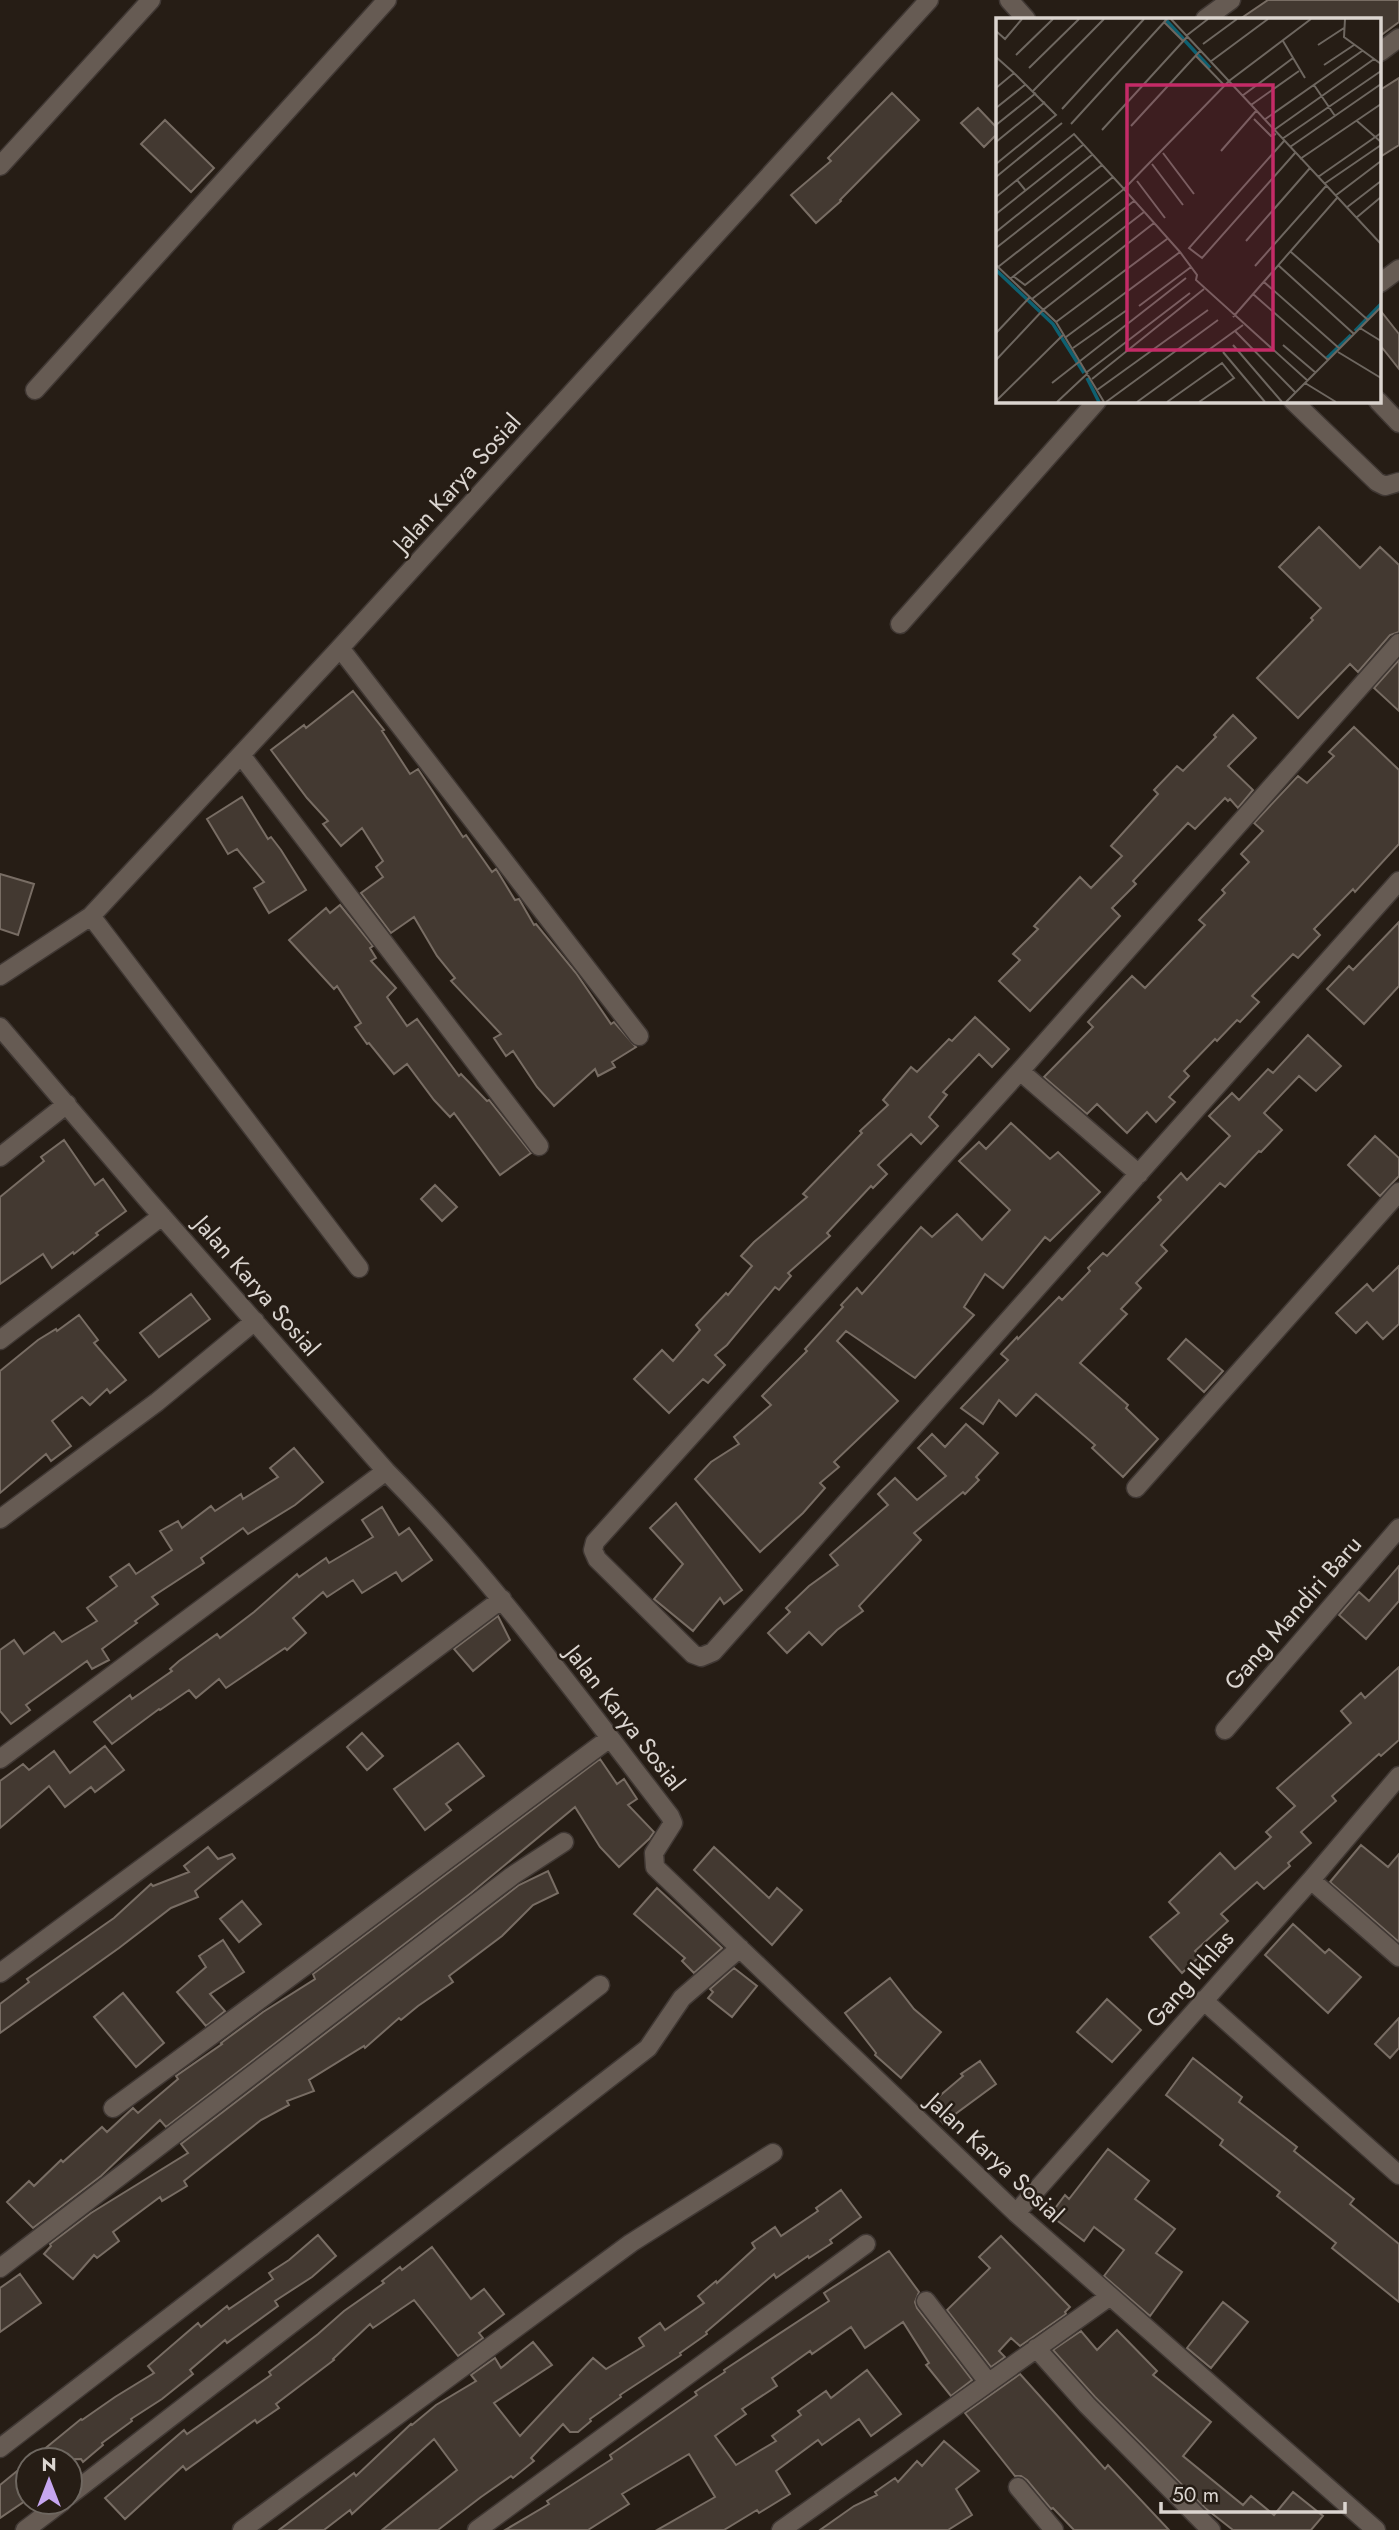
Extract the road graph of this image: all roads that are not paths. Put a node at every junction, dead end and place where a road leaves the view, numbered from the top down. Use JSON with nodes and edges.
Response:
{"nodes":[{"id":1,"x":151,"y":0,"type":"edge"},
{"id":2,"x":387,"y":0,"type":"edge"},
{"id":3,"x":929,"y":0,"type":"edge"},
{"id":4,"x":1009,"y":0,"type":"edge"},
{"id":5,"x":1231,"y":0,"type":"edge"},
{"id":6,"x":1025,"y":18,"type":"edge"},
{"id":7,"x":1206,"y":18,"type":"edge"},
{"id":8,"x":1399,"y":38,"type":"edge"},
{"id":9,"x":1382,"y":51,"type":"edge"},
{"id":10,"x":0,"y":166,"type":"edge"},
{"id":11,"x":1399,"y":269,"type":"edge"},
{"id":12,"x":1382,"y":282,"type":"edge"},
{"id":13,"x":35,"y":390,"type":"dead end"},
{"id":14,"x":1096,"y":402,"type":"edge"},
{"id":15,"x":1294,"y":402,"type":"edge"},
{"id":16,"x":1379,"y":402,"type":"edge"},
{"id":17,"x":1399,"y":424,"type":"edge"},
{"id":18,"x":1399,"y":482,"type":"edge"},
{"id":19,"x":900,"y":624,"type":"dead end"},
{"id":20,"x":1399,"y":643,"type":"edge"},
{"id":21,"x":340,"y":648,"type":"junction"},
{"id":22,"x":241,"y":755,"type":"junction"},
{"id":23,"x":1399,"y":881,"type":"edge"},
{"id":24,"x":91,"y":916,"type":"junction"},
{"id":25,"x":0,"y":976,"type":"edge"},
{"id":26,"x":0,"y":1027,"type":"edge"},
{"id":27,"x":639,"y":1036,"type":"dead end"},
{"id":28,"x":1020,"y":1071,"type":"junction"},
{"id":29,"x":67,"y":1104,"type":"junction"},
{"id":30,"x":539,"y":1146,"type":"dead end"},
{"id":31,"x":0,"y":1157,"type":"edge"},
{"id":32,"x":1139,"y":1174,"type":"junction"},
{"id":33,"x":1399,"y":1192,"type":"edge"},
{"id":34,"x":162,"y":1216,"type":"junction"},
{"id":35,"x":359,"y":1269,"type":"dead end"},
{"id":36,"x":255,"y":1321,"type":"junction"},
{"id":37,"x":0,"y":1340,"type":"edge"},
{"id":38,"x":386,"y":1471,"type":"junction"},
{"id":39,"x":1136,"y":1488,"type":"dead end"},
{"id":40,"x":0,"y":1519,"type":"edge"},
{"id":41,"x":1399,"y":1528,"type":"edge"},
{"id":42,"x":502,"y":1599,"type":"junction"},
{"id":43,"x":1225,"y":1730,"type":"dead end"},
{"id":44,"x":610,"y":1738,"type":"junction"},
{"id":45,"x":0,"y":1759,"type":"edge"},
{"id":46,"x":1399,"y":1776,"type":"edge"},
{"id":47,"x":564,"y":1842,"type":"dead end"},
{"id":48,"x":1311,"y":1880,"type":"junction"},
{"id":49,"x":740,"y":1948,"type":"junction"},
{"id":50,"x":1399,"y":1957,"type":"edge"},
{"id":51,"x":0,"y":1973,"type":"edge"},
{"id":52,"x":600,"y":1984,"type":"dead end"},
{"id":53,"x":1203,"y":2000,"type":"junction"},
{"id":54,"x":113,"y":2108,"type":"dead end"},
{"id":55,"x":772,"y":2153,"type":"dead end"},
{"id":56,"x":1399,"y":2175,"type":"edge"},
{"id":57,"x":1016,"y":2213,"type":"junction"},
{"id":58,"x":866,"y":2244,"type":"dead end"},
{"id":59,"x":0,"y":2268,"type":"edge"},
{"id":60,"x":1109,"y":2297,"type":"junction"},
{"id":61,"x":926,"y":2301,"type":"dead end"},
{"id":62,"x":1036,"y":2348,"type":"junction"},
{"id":63,"x":988,"y":2382,"type":"junction"},
{"id":64,"x":0,"y":2448,"type":"edge"},
{"id":65,"x":84,"y":2485,"type":"edge"},
{"id":66,"x":1018,"y":2487,"type":"dead end"},
{"id":67,"x":44,"y":2516,"type":"edge"},
{"id":68,"x":25,"y":2530,"type":"edge"},
{"id":69,"x":242,"y":2530,"type":"edge"},
{"id":70,"x":477,"y":2530,"type":"edge"},
{"id":71,"x":781,"y":2530,"type":"edge"},
{"id":72,"x":1054,"y":2530,"type":"edge"},
{"id":73,"x":1211,"y":2530,"type":"edge"},
{"id":74,"x":1376,"y":2530,"type":"edge"}],
"edges":[{"from":1,"to":10,"type":"street"},
{"from":2,"to":13,"type":"street"},
{"from":3,"to":21,"type":"street","name":"Jalan Karya Sosial"},
{"from":4,"to":6,"type":"street"},
{"from":5,"to":7,"type":"street"},
{"from":8,"to":9,"type":"street"},
{"from":11,"to":12,"type":"street"},
{"from":14,"to":19,"type":"street"},
{"from":15,"to":18,"type":"street"},
{"from":16,"to":17,"type":"street"},
{"from":20,"to":28,"type":"street"},
{"from":21,"to":22,"type":"street","name":"Jalan Karya Sosial"},
{"from":21,"to":27,"type":"street"},
{"from":22,"to":24,"type":"street","name":"Jalan Karya Sosial"},
{"from":22,"to":30,"type":"street"},
{"from":23,"to":32,"type":"street"},
{"from":24,"to":25,"type":"street","name":"Jalan Karya Sosial"},
{"from":24,"to":35,"type":"street"},
{"from":26,"to":29,"type":"street","name":"Jalan Karya Sosial"},
{"from":28,"to":32,"type":"street"},
{"from":28,"to":32,"type":"street"},
{"from":29,"to":31,"type":"street"},
{"from":29,"to":34,"type":"street","name":"Jalan Karya Sosial"},
{"from":33,"to":39,"type":"street"},
{"from":34,"to":36,"type":"street","name":"Jalan Karya Sosial"},
{"from":34,"to":37,"type":"street"},
{"from":36,"to":38,"type":"street","name":"Jalan Karya Sosial"},
{"from":36,"to":40,"type":"street"},
{"from":38,"to":42,"type":"street","name":"Jalan Karya Sosial"},
{"from":38,"to":45,"type":"street"},
{"from":41,"to":43,"type":"street","name":"Gang Mandiri Baru"},
{"from":42,"to":44,"type":"street","name":"Jalan Karya Sosial"},
{"from":42,"to":51,"type":"street"},
{"from":44,"to":49,"type":"street","name":"Jalan Karya Sosial"},
{"from":44,"to":54,"type":"street"},
{"from":46,"to":48,"type":"street","name":"Gang Ikhlas"},
{"from":47,"to":59,"type":"street"},
{"from":48,"to":50,"type":"street"},
{"from":48,"to":53,"type":"street","name":"Gang Ikhlas"},
{"from":49,"to":57,"type":"street","name":"Jalan Karya Sosial"},
{"from":49,"to":65,"type":"street"},
{"from":52,"to":64,"type":"street"},
{"from":53,"to":56,"type":"street"},
{"from":53,"to":57,"type":"street","name":"Gang Ikhlas"},
{"from":55,"to":69,"type":"street"},
{"from":57,"to":60,"type":"street","name":"Jalan Karya Sosial"},
{"from":58,"to":70,"type":"street"},
{"from":60,"to":62,"type":"street"},
{"from":60,"to":74,"type":"street","name":"Jalan Karya Sosial"},
{"from":61,"to":63,"type":"street"},
{"from":62,"to":63,"type":"street"},
{"from":62,"to":73,"type":"street"},
{"from":63,"to":71,"type":"street"},
{"from":66,"to":72,"type":"street"},
{"from":67,"to":68,"type":"street"}]}
